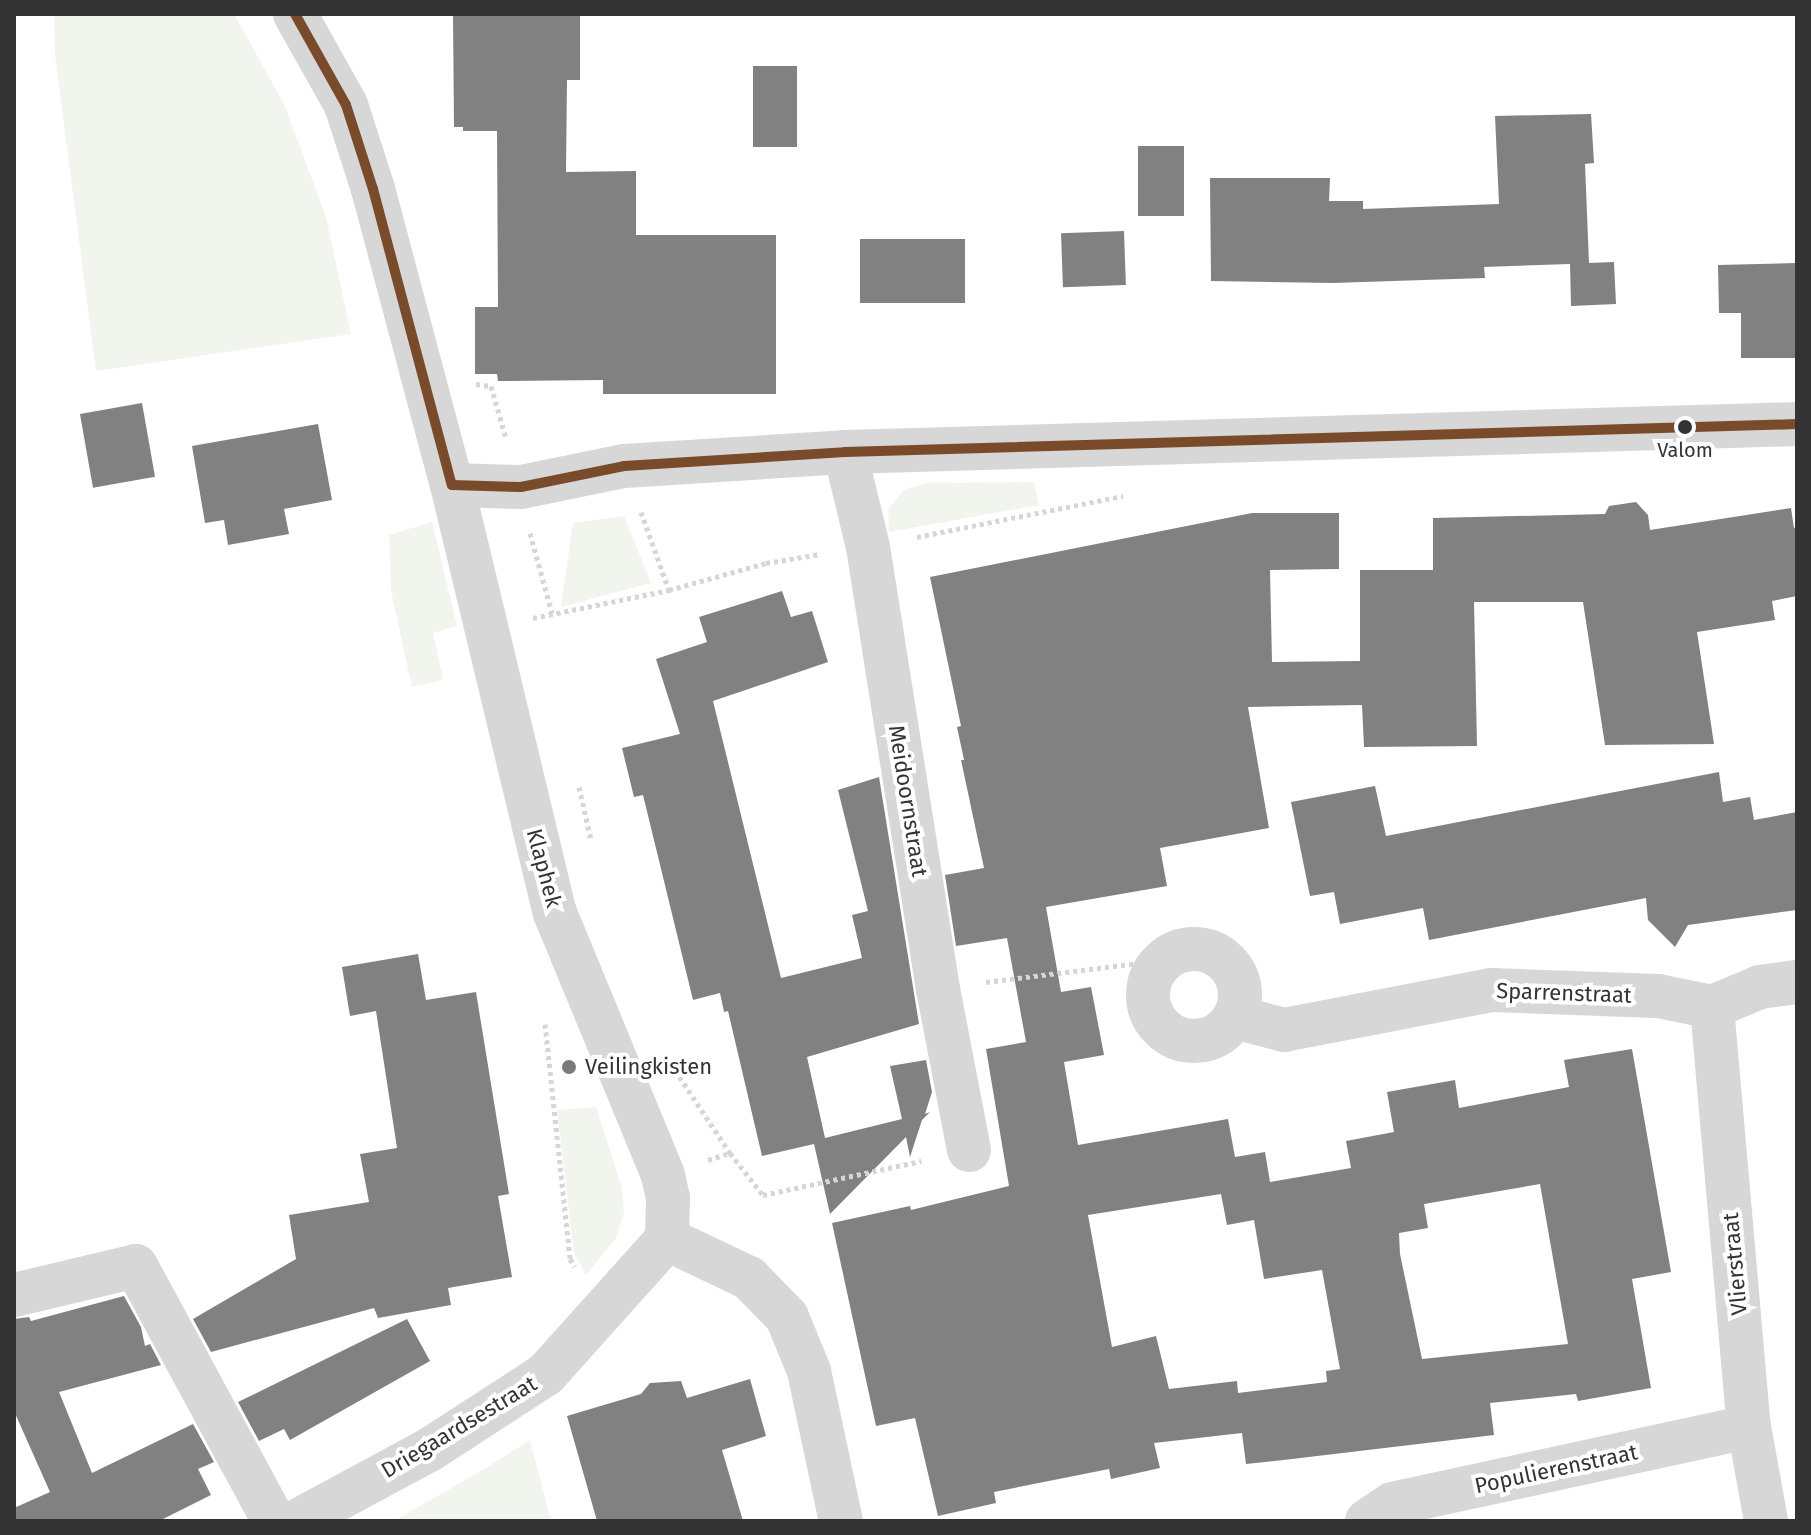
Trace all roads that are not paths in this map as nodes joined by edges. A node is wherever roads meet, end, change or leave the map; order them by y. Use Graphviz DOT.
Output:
graph roads {
  1 [pos="295,14"];
  2 [pos="1797,424"];
  3 [pos="845,452"];
  4 [pos="452,485"];
  5 [pos="1797,982"];
  6 [pos="1712,1007"];
  7 [pos="1235,1017"];
  8 [pos="969,1150"];
  9 [pos="667,1239"];
  10 [pos="14,1295"];
  11 [pos="1749,1427"];
  12 [pos="274,1521"];
  13 [pos="297,1521"];
  14 [pos="841,1521"];
  15 [pos="1367,1521"];
  16 [pos="1766,1521"];
  1 -- 4 [label="street, Klaphek"];
  2 -- 3 [label="street"];
  3 -- 4 [label="street"];
  3 -- 8 [label="street, Meidoornstraat"];
  4 -- 9 [label="street, Klaphek"];
  5 -- 6 [label="street"];
  6 -- 7 [label="street, Sparrenstraat"];
  6 -- 11 [label="street, Vlierstraat"];
  7 -- 7 [label="street"];
  9 -- 13 [label="street, Driegaardsestraat"];
  9 -- 14 [label="street"];
  10 -- 12 [label="street"];
  11 -- 15 [label="street, Populierenstraat"];
  11 -- 16 [label="street, Vlierstraat"];
}
